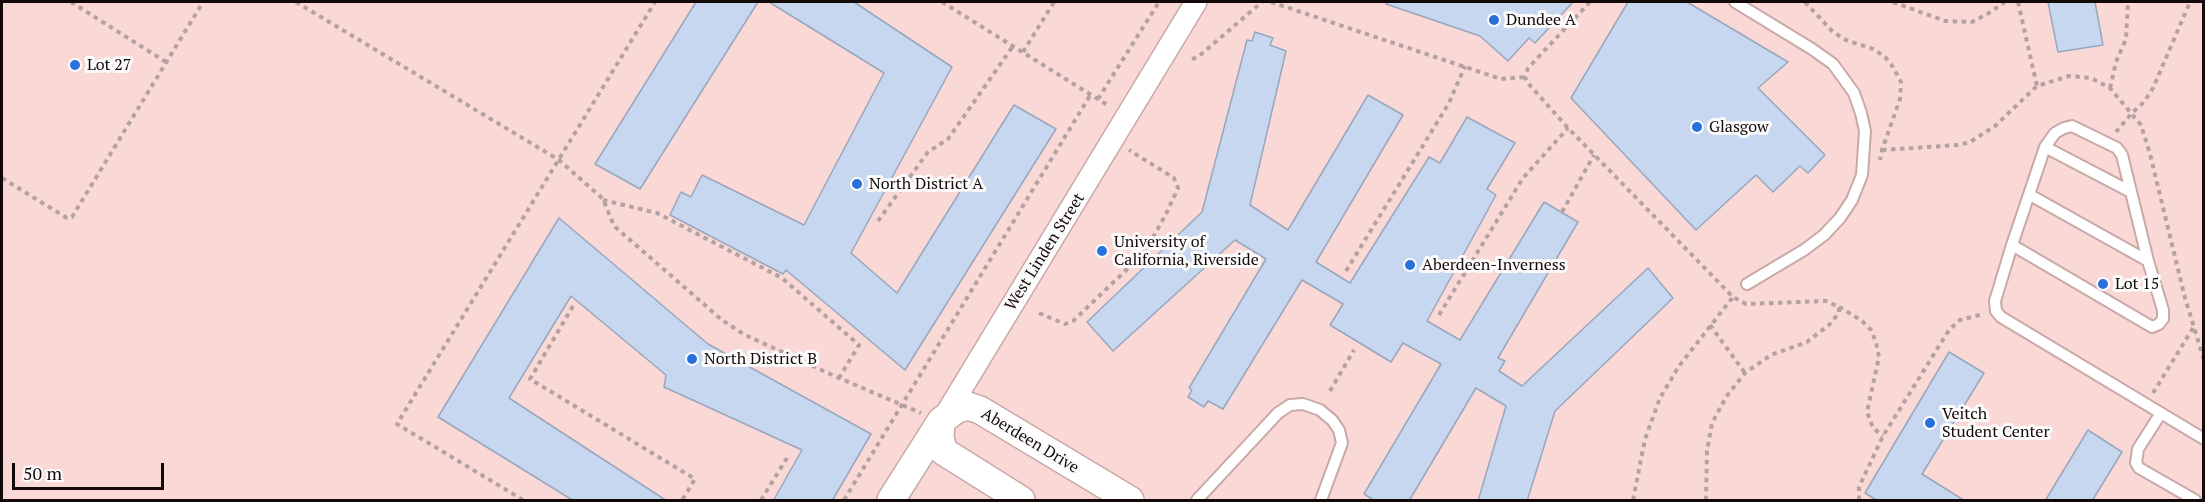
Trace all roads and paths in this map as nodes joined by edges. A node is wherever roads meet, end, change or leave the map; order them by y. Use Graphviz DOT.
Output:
graph roads {
  1 [pos="70,2"];
  2 [pos="203,2"];
  3 [pos="296,2"];
  4 [pos="655,2"];
  5 [pos="942,2"];
  6 [pos="1054,2"];
  7 [pos="1159,2"];
  8 [pos="1197,2"];
  9 [pos="1262,2"];
  10 [pos="1271,2"];
  11 [pos="1590,2"];
  12 [pos="1735,2"];
  13 [pos="1806,2"];
  14 [pos="1893,2"];
  15 [pos="2005,2"];
  16 [pos="2128,2"];
  17 [pos="2190,2"];
  18 [pos="1013,46"];
  19 [pos="1023,52"];
  20 [pos="1192,59"];
  21 [pos="166,62"];
  22 [pos="1465,66"];
  23 [pos="1525,77"];
  24 [pos="2037,86"];
  25 [pos="2110,88"];
  26 [pos="1091,94"];
  27 [pos="1098,99"];
  28 [pos="1116,111"];
  29 [pos="1568,128"];
  30 [pos="1124,145"];
  31 [pos="2110,145"];
  32 [pos="2045,147"];
  33 [pos="1882,150"];
  34 [pos="1594,154"];
  35 [pos="559,160"];
  36 [pos="1880,162"];
  37 [pos="2,178"];
  38 [pos="2131,192"];
  39 [pos="2030,195"];
  40 [pos="603,199"];
  41 [pos="1562,212"];
  42 [pos="878,221"];
  43 [pos="2012,245"];
  44 [pos="2148,261"];
  45 [pos="1346,271"];
  46 [pos="1747,284"];
  47 [pos="1733,297"];
  48 [pos="573,306"];
  49 [pos="1839,307"];
  50 [pos="1996,311"];
  51 [pos="1039,313"];
  52 [pos="1439,315"];
  53 [pos="1710,325"];
  54 [pos="2194,327"];
  55 [pos="1354,350"];
  56 [pos="1745,373"];
  57 [pos="839,378"];
  58 [pos="1330,391"];
  59 [pos="2146,404"];
  60 [pos="901,405"];
  61 [pos="2161,413"];
  62 [pos="941,421"];
  63 [pos="1883,436"];
  64 [pos="2204,439"];
  65 [pos="787,458"];
  66 [pos="523,501"];
  67 [pos="682,501"];
  68 [pos="760,501"];
  69 [pos="844,501"];
  70 [pos="891,501"];
  71 [pos="1021,501"];
  72 [pos="1130,501"];
  73 [pos="1197,501"];
  74 [pos="1322,501"];
  75 [pos="1633,501"];
  76 [pos="1706,501"];
  77 [pos="1859,501"];
  78 [pos="2195,501"];
  1 -- 21 [label="path"];
  2 -- 21 [label="path"];
  3 -- 35 [label="path"];
  4 -- 35 [label="path"];
  5 -- 18 [label="path"];
  6 -- 19 [label="path"];
  7 -- 27 [label="path"];
  8 -- 62 [label="street, West Linden Street"];
  9 -- 20 [label="path"];
  10 -- 22 [label="path"];
  11 -- 23 [label="path"];
  12 -- 46 [label="lane"];
  13 -- 33 [label="path"];
  14 -- 15 [label="path"];
  16 -- 25 [label="path"];
  17 -- 31 [label="path"];
  18 -- 19 [label="path"];
  18 -- 42 [label="path"];
  19 -- 26 [label="path"];
  21 -- 37 [label="path"];
  22 -- 23 [label="path"];
  22 -- 45 [label="path"];
  23 -- 29 [label="path"];
  24 -- 33 [label="path"];
  26 -- 27 [label="path"];
  26 -- 60 [label="path"];
  27 -- 28 [label="path"];
  29 -- 34 [label="path"];
  29 -- 52 [label="path"];
  30 -- 51 [label="path"];
  31 -- 32 [label="lane"];
  31 -- 38 [label="lane"];
  32 -- 38 [label="lane"];
  32 -- 39 [label="lane"];
  33 -- 36 [label="path"];
  34 -- 41 [label="path"];
  34 -- 47 [label="path"];
  35 -- 40 [label="path"];
  35 -- 66 [label="path"];
  38 -- 44 [label="lane"];
  39 -- 43 [label="lane"];
  39 -- 44 [label="lane"];
  40 -- 57 [label="path"];
  40 -- 57 [label="path"];
  43 -- 44 [label="lane"];
  43 -- 50 [label="lane"];
  47 -- 49 [label="path"];
  47 -- 53 [label="path"];
  48 -- 67 [label="path"];
  49 -- 56 [label="path"];
  49 -- 63 [label="path"];
  50 -- 59 [label="lane"];
  50 -- 63 [label="path"];
  53 -- 56 [label="path"];
  53 -- 75 [label="path"];
  54 -- 59 [label="path"];
  55 -- 58 [label="path"];
  56 -- 76 [label="path"];
  57 -- 60 [label="path"];
  59 -- 61 [label="lane"];
  60 -- 62 [label="path"];
  60 -- 69 [label="path"];
  61 -- 64 [label="lane"];
  61 -- 78 [label="lane"];
  62 -- 70 [label="street, West Linden Street"];
  62 -- 71 [label="street"];
  62 -- 72 [label="street, Aberdeen Drive"];
  63 -- 77 [label="path"];
  65 -- 68 [label="path"];
  73 -- 74 [label="lane"];
}
